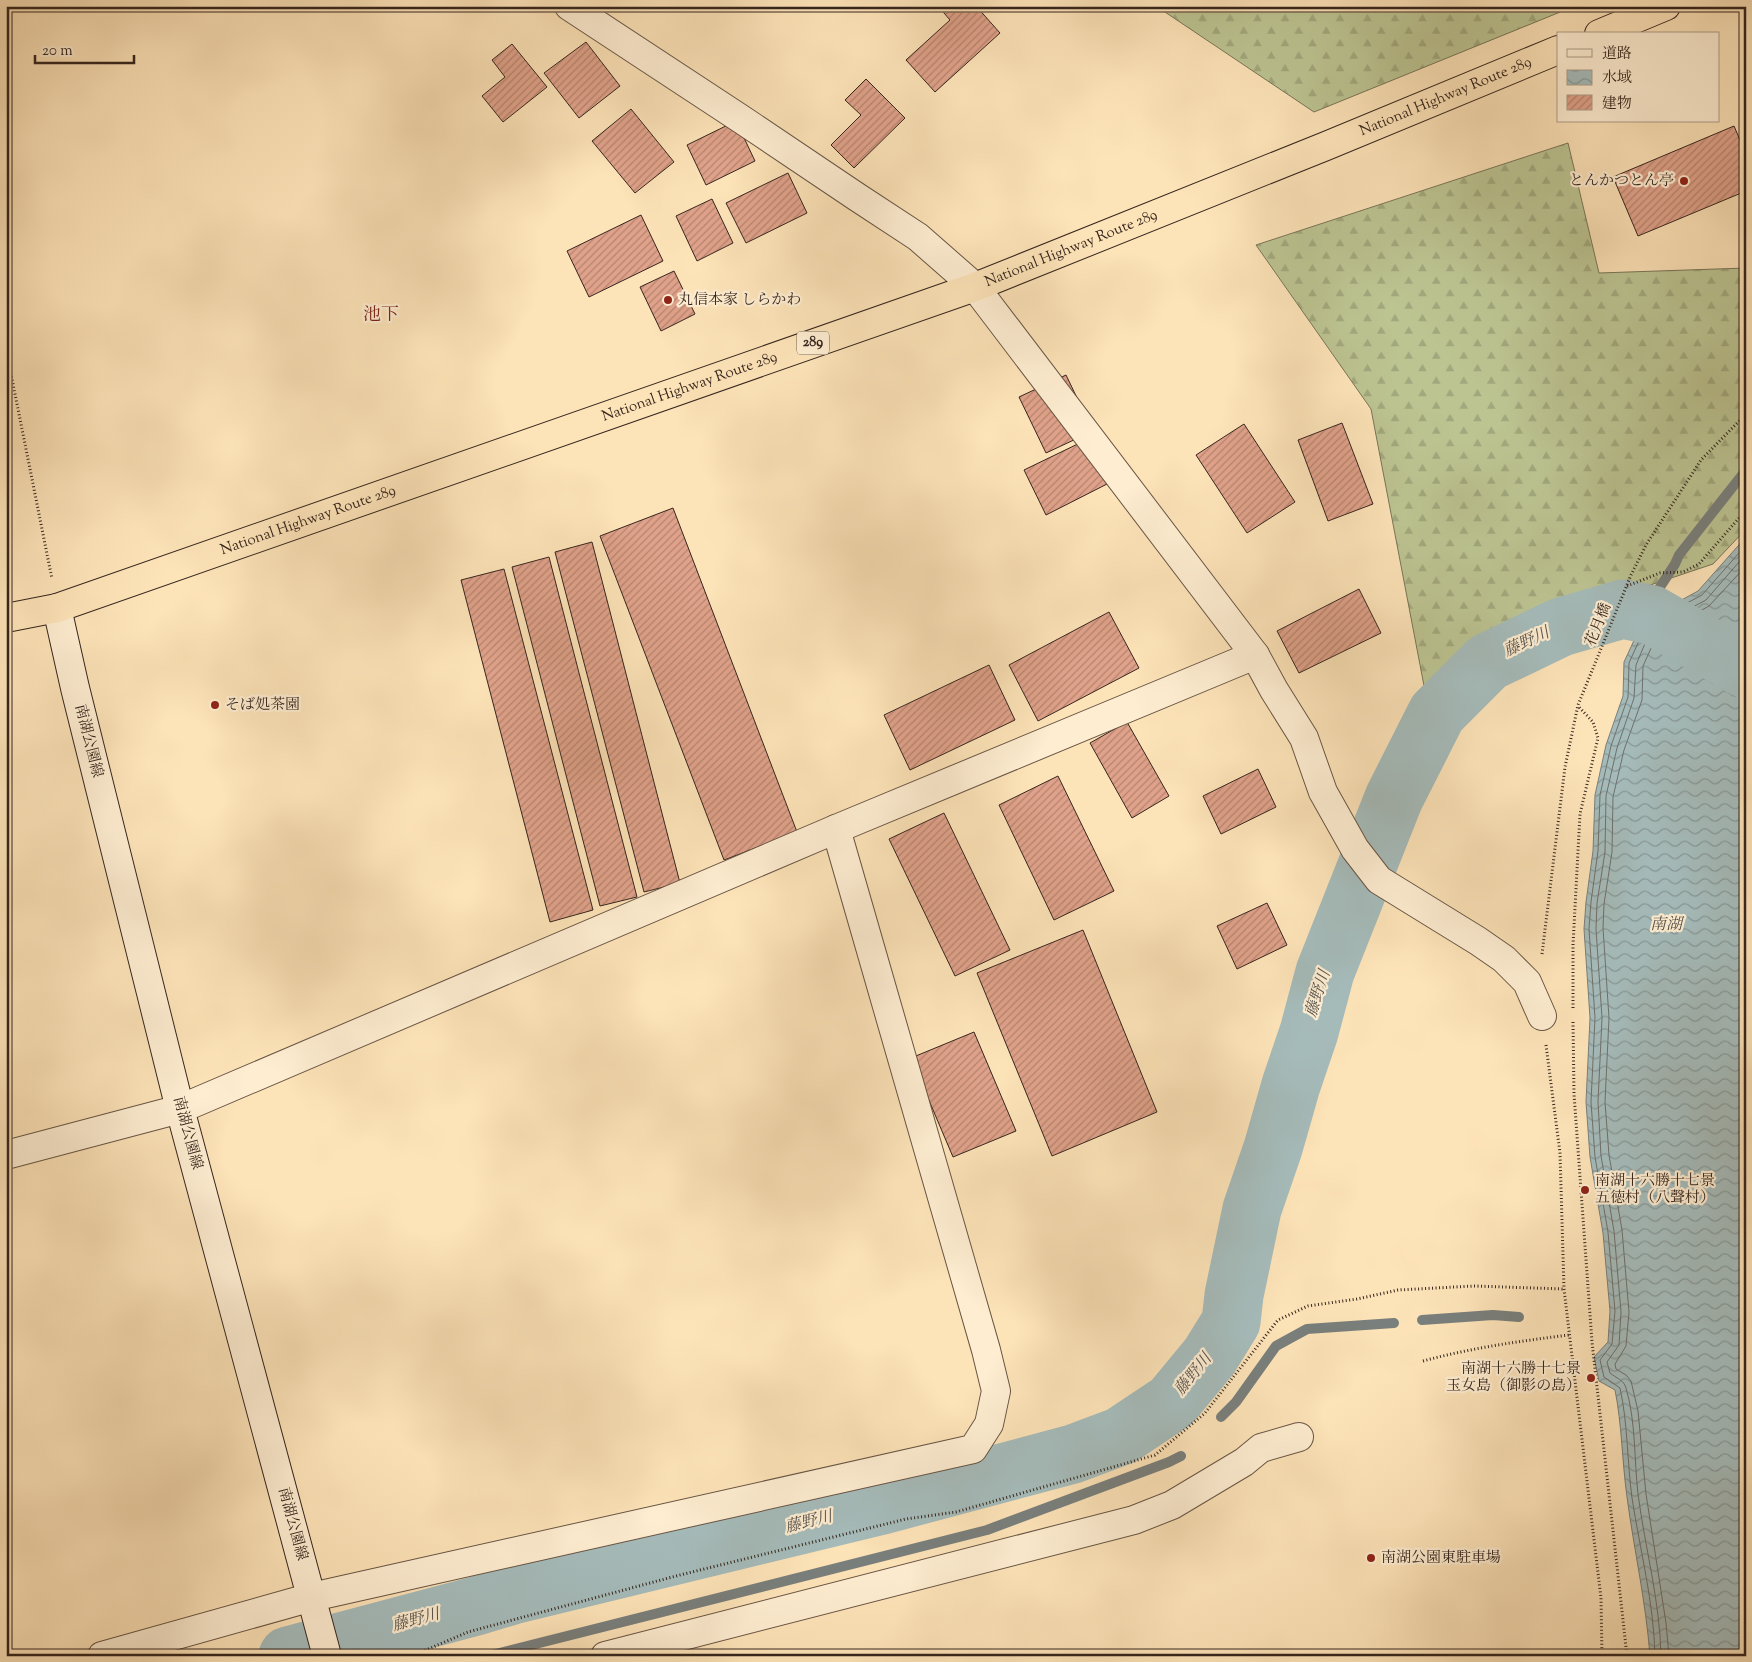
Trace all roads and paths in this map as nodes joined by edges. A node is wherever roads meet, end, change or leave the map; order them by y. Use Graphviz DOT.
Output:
graph roads {
  1 [pos="569,6"];
  2 [pos="1666,6"];
  3 [pos="1604,32"];
  4 [pos="1557,50"];
  5 [pos="975,286"];
  6 [pos="6,349"];
  7 [pos="1746,414"];
  8 [pos="1746,510"];
  9 [pos="1627,586"];
  10 [pos="57,608"];
  11 [pos="6,618"];
  12 [pos="1255,655"];
  13 [pos="1578,705"];
  14 [pos="836,829"];
  15 [pos="1542,963"];
  16 [pos="1542,1016"];
  17 [pos="180,1109"];
  18 [pos="6,1155"];
  19 [pos="1569,1335"];
  20 [pos="1423,1362"];
  21 [pos="1299,1437"];
  22 [pos="312,1597"];
  23 [pos="102,1656"];
  24 [pos="327,1656"];
  25 [pos="605,1656"];
  26 [pos="1602,1656"];
  27 [pos="1627,1656"];
  1 -- 5 [label="street"];
  2 -- 3 [label="highway"];
  4 -- 5 [label="highway, National Highway Route 289 / 289"];
  5 -- 10 [label="highway, National Highway Route 289 / 289"];
  5 -- 12 [label="street"];
  6 -- 10 [label="path"];
  7 -- 9 [label="path, 花月橋"];
  8 -- 9 [label="path"];
  9 -- 13 [label="path, 花月橋"];
  10 -- 11 [label="highway, National Highway Route 289 / 289"];
  10 -- 17 [label="street, 南湖公園線"];
  12 -- 14 [label="street"];
  12 -- 16 [label="street"];
  13 -- 15 [label="path, 花月橋"];
  13 -- 27 [label="path"];
  14 -- 17 [label="street"];
  14 -- 22 [label="street"];
  16 -- 19 [label="path"];
  17 -- 18 [label="street"];
  17 -- 22 [label="street, 南湖公園線"];
  19 -- 20 [label="path"];
  19 -- 26 [label="path"];
  21 -- 25 [label="street"];
  22 -- 23 [label="street"];
  22 -- 24 [label="street, 南湖公園線"];
}
